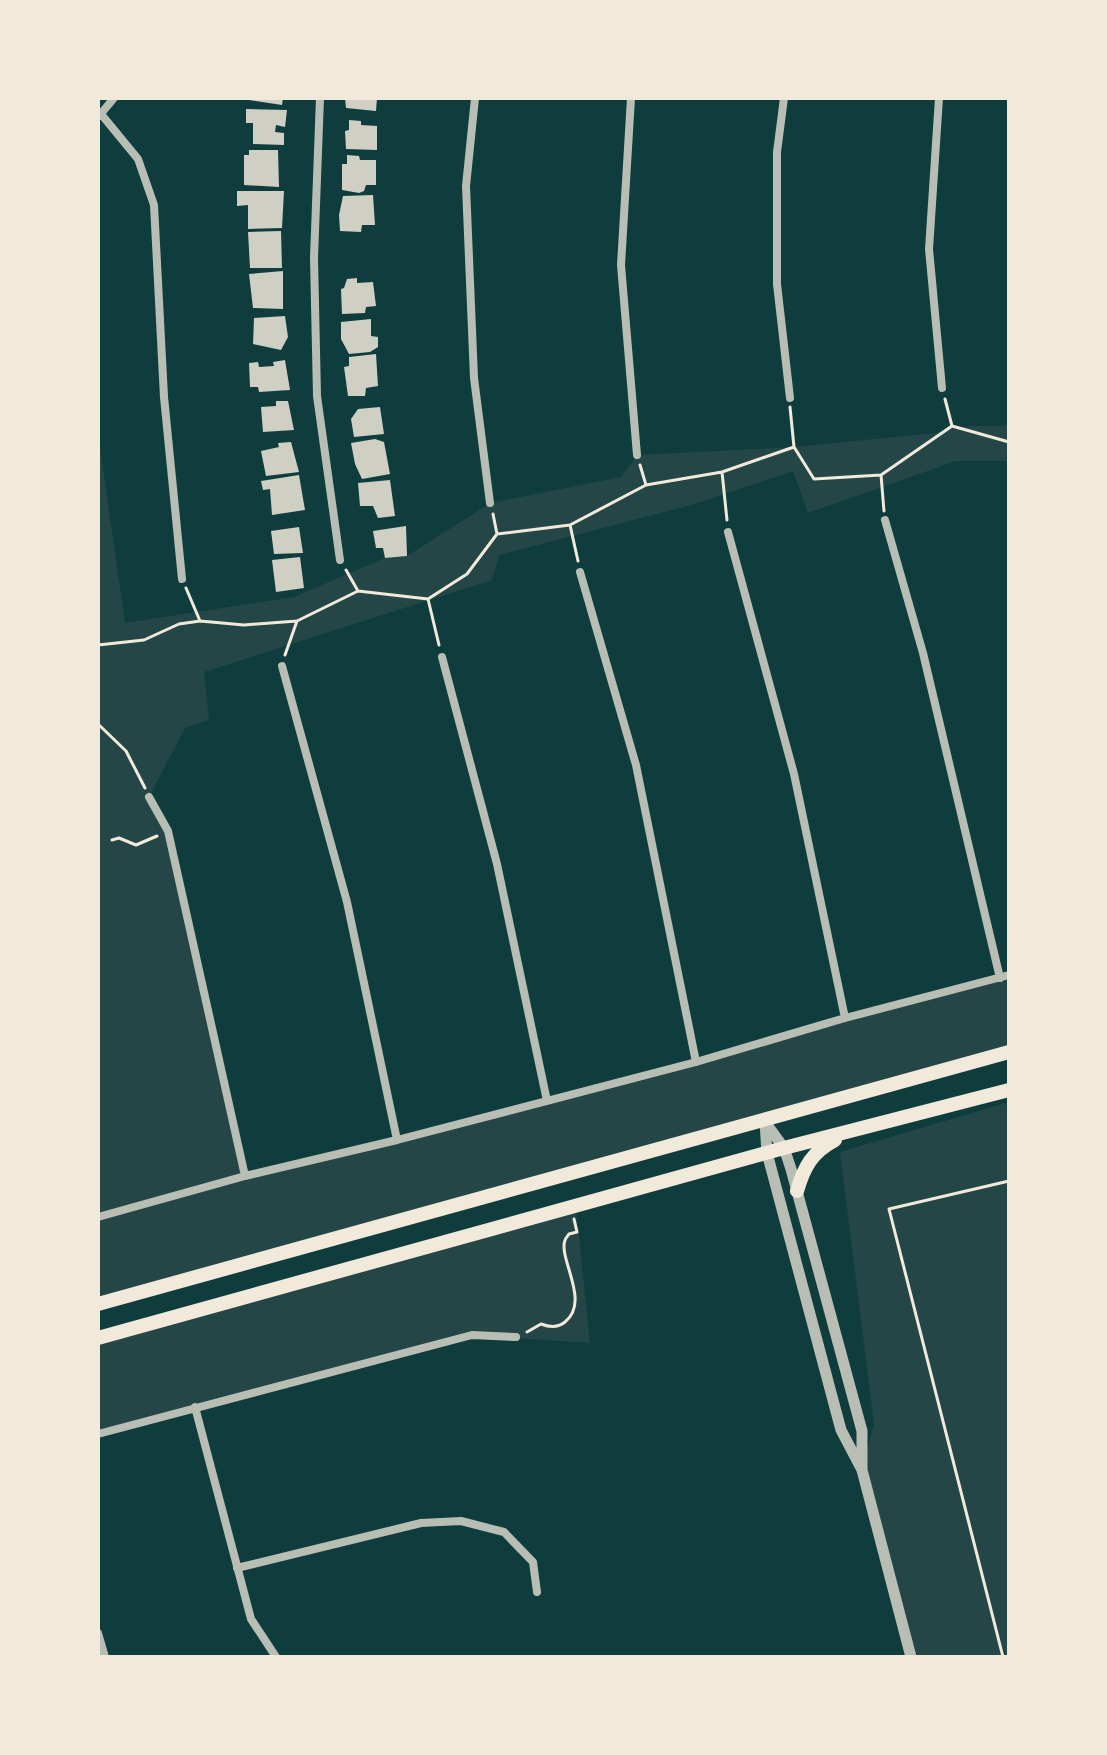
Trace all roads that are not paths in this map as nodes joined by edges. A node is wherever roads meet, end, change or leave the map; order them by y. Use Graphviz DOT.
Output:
graph roads {
  1 [pos="114,98"];
  2 [pos="320,98"];
  3 [pos="475,98"];
  4 [pos="631,98"];
  5 [pos="784,98"];
  6 [pos="939,98"];
  7 [pos="99,115"];
  8 [pos="942,388"];
  9 [pos="790,398"];
  10 [pos="637,455"];
  11 [pos="490,503"];
  12 [pos="885,520"];
  13 [pos="728,532"];
  14 [pos="340,560"];
  15 [pos="580,572"];
  16 [pos="182,579"];
  17 [pos="442,657"];
  18 [pos="282,666"];
  19 [pos="149,797"];
  20 [pos="1005,977"];
  21 [pos="845,1018"];
  22 [pos="1009,1052"];
  23 [pos="696,1062"];
  24 [pos="1009,1090"];
  25 [pos="547,1101"];
  26 [pos="765,1122"];
  27 [pos="858,1129"];
  28 [pos="397,1140"];
  29 [pos="784,1148"];
  30 [pos="767,1153"];
  31 [pos="245,1176"];
  32 [pos="797,1191"];
  33 [pos="98,1217"];
  34 [pos="98,1304"];
  35 [pos="516,1337"];
  36 [pos="98,1338"];
  37 [pos="195,1407"];
  38 [pos="98,1434"];
  39 [pos="862,1470"];
  40 [pos="237,1568"];
  41 [pos="537,1592"];
  42 [pos="98,1633"];
  43 [pos="105,1657"];
  44 [pos="276,1657"];
  45 [pos="911,1657"];
  1 -- 7 [label="street"];
  2 -- 14 [label="street"];
  3 -- 11 [label="street"];
  4 -- 10 [label="street"];
  5 -- 9 [label="street"];
  6 -- 8 [label="street"];
  7 -- 16 [label="street"];
  12 -- 20 [label="street"];
  13 -- 21 [label="street"];
  15 -- 23 [label="street"];
  17 -- 25 [label="street"];
  18 -- 28 [label="street"];
  19 -- 31 [label="street"];
  20 -- 21 [label="street"];
  21 -- 23 [label="street"];
  22 -- 26 [label="highway"];
  23 -- 25 [label="street"];
  24 -- 27 [label="highway"];
  25 -- 28 [label="street"];
  26 -- 29 [label="street"];
  26 -- 30 [label="street"];
  26 -- 34 [label="highway"];
  27 -- 29 [label="highway"];
  27 -- 32 [label="highway"];
  28 -- 31 [label="street"];
  29 -- 30 [label="highway"];
  29 -- 32 [label="street"];
  30 -- 36 [label="highway"];
  30 -- 39 [label="street"];
  31 -- 33 [label="street"];
  32 -- 39 [label="street"];
  35 -- 37 [label="street"];
  37 -- 38 [label="street"];
  37 -- 40 [label="street"];
  39 -- 45 [label="street"];
  40 -- 41 [label="street"];
  40 -- 44 [label="street"];
  42 -- 43 [label="street"];
}
